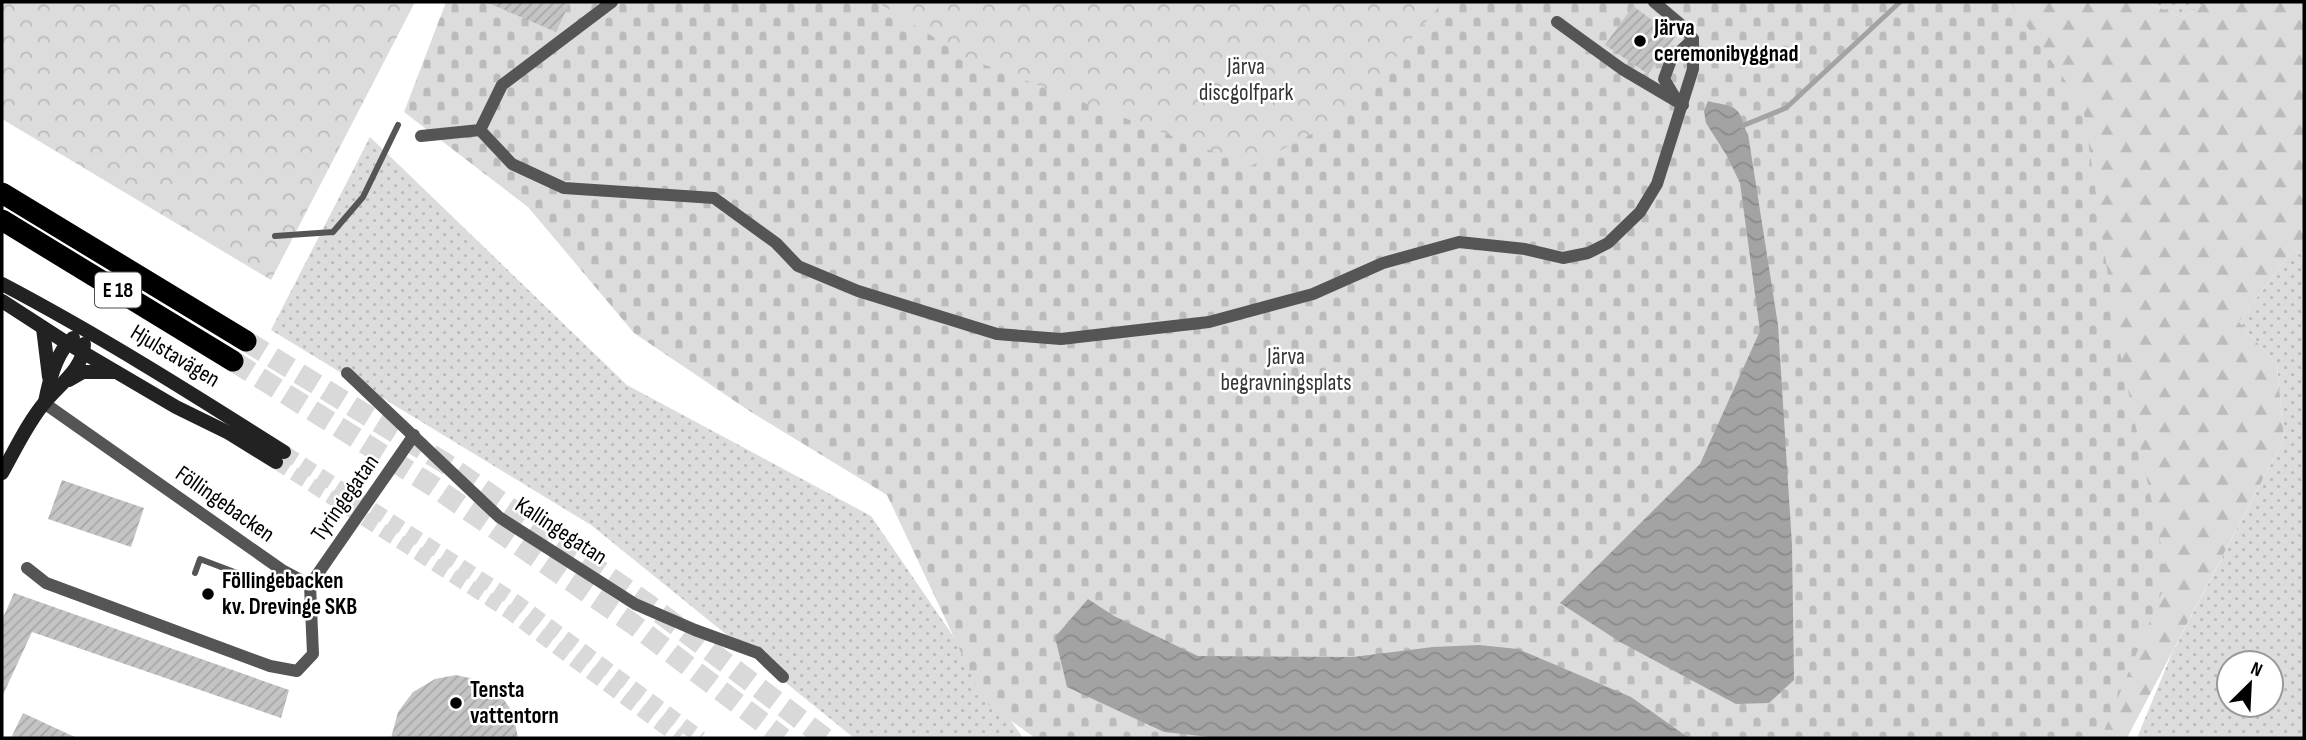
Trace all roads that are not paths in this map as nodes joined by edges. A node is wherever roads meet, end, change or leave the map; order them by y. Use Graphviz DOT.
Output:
graph roads {
  1 [pos="612,2"];
  2 [pos="1654,2"];
  3 [pos="1557,22"];
  4 [pos="1693,39"];
  5 [pos="1680,104"];
  6 [pos="398,125"];
  7 [pos="480,130"];
  8 [pos="421,136"];
  9 [pos="2,193"];
  10 [pos="2,220"];
  11 [pos="275,236"];
  12 [pos="2,284"];
  13 [pos="2,302"];
  14 [pos="43,328"];
  15 [pos="85,329"];
  16 [pos="246,341"];
  17 [pos="67,343"];
  18 [pos="84,354"];
  19 [pos="233,361"];
  20 [pos="116,372"];
  21 [pos="347,373"];
  22 [pos="49,378"];
  23 [pos="65,383"];
  24 [pos="44,403"];
  25 [pos="414,435"];
  26 [pos="2,473"];
  27 [pos="27,568"];
  28 [pos="282,570"];
  29 [pos="195,573"];
  30 [pos="310,585"];
  31 [pos="783,677"];
  1 -- 7 [label="street"];
  2 -- 4 [label="street"];
  3 -- 5 [label="street"];
  4 -- 5 [label="street"];
  4 -- 5 [label="street"];
  5 -- 7 [label="street"];
  6 -- 11 [label="lane"];
  7 -- 8 [label="street"];
  9 -- 16 [label="highway, E 18"];
  10 -- 19 [label="highway, E 18"];
  12 -- 15 [label="main road, Hjulstavägen"];
  13 -- 14 [label="main road, Hjulstavägen"];
  14 -- 17 [label="main road, Hjulstavägen"];
  14 -- 22 [label="main road"];
  15 -- 17 [label="main road"];
  15 -- 18 [label="main road"];
  15 -- 20 [label="main road, Hjulstavägen"];
  17 -- 18 [label="main road, Hjulstavägen"];
  17 -- 22 [label="main road"];
  18 -- 20 [label="main road, Hjulstavägen"];
  18 -- 23 [label="main road"];
  20 -- 23 [label="main road"];
  21 -- 25 [label="street, Kallingegatan"];
  22 -- 24 [label="main road"];
  23 -- 24 [label="main road"];
  24 -- 26 [label="main road"];
  24 -- 28 [label="street, Föllingebacken"];
  25 -- 30 [label="street, Tyringegatan"];
  25 -- 31 [label="street, Kallingegatan"];
  27 -- 30 [label="street"];
  28 -- 29 [label="lane"];
  28 -- 30 [label="street, Föllingebacken"];
}
